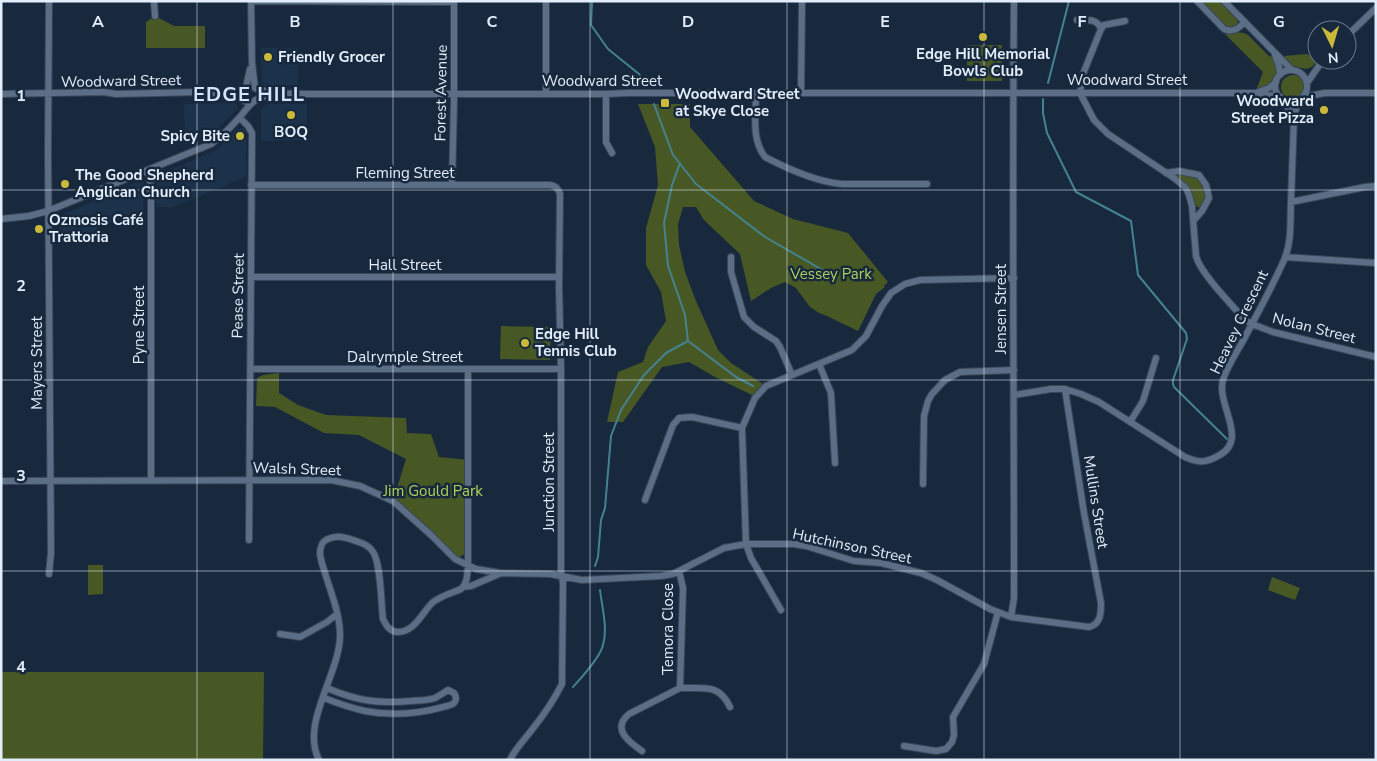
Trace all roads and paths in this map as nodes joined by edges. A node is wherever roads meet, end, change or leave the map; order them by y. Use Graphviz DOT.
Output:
graph roads {
  1 [pos="49,1"];
  2 [pos="154,1"];
  3 [pos="252,1"];
  4 [pos="546,1"];
  5 [pos="802,1"];
  6 [pos="1014,1"];
  7 [pos="1197,1"];
  8 [pos="1224,1"];
  9 [pos="454,2"];
  10 [pos="1376,8"];
  11 [pos="155,16"];
  12 [pos="1077,20"];
  13 [pos="1125,21"];
  14 [pos="1245,22"];
  15 [pos="1357,26"];
  16 [pos="1101,29"];
  17 [pos="1270,48"];
  18 [pos="252,64"];
  19 [pos="1292,70"];
  20 [pos="1307,70"];
  21 [pos="1316,70"];
  22 [pos="1300,72"];
  23 [pos="1280,75"];
  24 [pos="1276,82"];
  25 [pos="1307,84"];
  26 [pos="246,87"];
  27 [pos="256,89"];
  28 [pos="756,93"];
  29 [pos="802,93"];
  30 [pos="1013,93"];
  31 [pos="1080,93"];
  32 [pos="1254,93"];
  33 [pos="1325,93"];
  34 [pos="1,94"];
  35 [pos="48,94"];
  36 [pos="280,94"];
  37 [pos="454,94"];
  38 [pos="546,94"];
  39 [pos="606,94"];
  40 [pos="1376,94"];
  41 [pos="242,98"];
  42 [pos="1281,98"];
  43 [pos="1302,98"];
  44 [pos="254,101"];
  45 [pos="240,118"];
  46 [pos="1294,118"];
  47 [pos="612,152"];
  48 [pos="148,170"];
  49 [pos="1166,173"];
  50 [pos="927,184"];
  51 [pos="251,185"];
  52 [pos="452,185"];
  53 [pos="1376,186"];
  54 [pos="558,188"];
  55 [pos="1291,202"];
  56 [pos="48,212"];
  57 [pos="1,219"];
  58 [pos="1194,220"];
  59 [pos="731,257"];
  60 [pos="1285,257"];
  61 [pos="1376,264"];
  62 [pos="250,277"];
  63 [pos="559,278"];
  64 [pos="1014,278"];
  65 [pos="1252,324"];
  66 [pos="1376,357"];
  67 [pos="1156,358"];
  68 [pos="819,364"];
  69 [pos="250,369"];
  70 [pos="468,369"];
  71 [pos="561,369"];
  72 [pos="1014,370"];
  73 [pos="792,375"];
  74 [pos="1065,389"];
  75 [pos="1014,395"];
  76 [pos="1130,422"];
  77 [pos="742,428"];
  78 [pos="835,464"];
  79 [pos="250,479"];
  80 [pos="151,480"];
  81 [pos="1,481"];
  82 [pos="50,481"];
  83 [pos="924,484"];
  84 [pos="645,500"];
  85 [pos="249,540"];
  86 [pos="746,544"];
  87 [pos="468,566"];
  88 [pos="679,571"];
  89 [pos="500,573"];
  90 [pos="49,574"];
  91 [pos="562,576"];
  92 [pos="464,587"];
  93 [pos="780,610"];
  94 [pos="998,612"];
  95 [pos="337,614"];
  96 [pos="1011,617"];
  97 [pos="1100,619"];
  98 [pos="280,634"];
  99 [pos="327,688"];
  100 [pos="680,688"];
  101 [pos="324,698"];
  102 [pos="730,707"];
  103 [pos="904,746"];
  104 [pos="642,751"];
  105 [pos="319,760"];
  106 [pos="510,760"];
  1 -- 35 [label="street, Mayers Street"];
  2 -- 11 [label="street"];
  3 -- 9 [label="street"];
  3 -- 18 [label="street"];
  4 -- 38 [label="street"];
  5 -- 29 [label="street"];
  6 -- 30 [label="street, Jensen Street"];
  7 -- 14 [label="street"];
  8 -- 14 [label="street"];
  9 -- 37 [label="street, Forest Avenue"];
  10 -- 15 [label="street"];
  12 -- 16 [label="street"];
  13 -- 16 [label="street"];
  14 -- 17 [label="street"];
  16 -- 31 [label="street"];
  17 -- 19 [label="street"];
  17 -- 23 [label="street"];
  18 -- 26 [label="street"];
  18 -- 27 [label="street"];
  19 -- 22 [label="street"];
  19 -- 23 [label="street"];
  20 -- 22 [label="street"];
  21 -- 25 [label="street"];
  22 -- 25 [label="street"];
  23 -- 24 [label="street"];
  24 -- 32 [label="street, Woodward Street"];
  24 -- 42 [label="street"];
  25 -- 33 [label="street"];
  25 -- 43 [label="street"];
  26 -- 27 [label="street"];
  26 -- 41 [label="street"];
  27 -- 36 [label="street, Woodward Street"];
  27 -- 44 [label="street"];
  28 -- 29 [label="street, Woodward Street"];
  28 -- 39 [label="street, Woodward Street"];
  28 -- 50 [label="street"];
  29 -- 30 [label="street, Woodward Street"];
  30 -- 31 [label="street, Woodward Street"];
  30 -- 64 [label="street, Jensen Street"];
  31 -- 32 [label="street, Woodward Street"];
  31 -- 49 [label="street, Nolan Street"];
  32 -- 42 [label="street, Woodward Street"];
  33 -- 40 [label="street"];
  33 -- 43 [label="street"];
  34 -- 35 [label="street, Woodward Street"];
  35 -- 41 [label="street, Woodward Street"];
  35 -- 56 [label="street, Mayers Street"];
  36 -- 37 [label="street, Woodward Street"];
  36 -- 44 [label="street, Woodward Street"];
  37 -- 38 [label="street, Woodward Street"];
  37 -- 52 [label="street, Forest Avenue"];
  38 -- 39 [label="street, Woodward Street"];
  39 -- 47 [label="street"];
  41 -- 44 [label="street"];
  41 -- 45 [label="street"];
  42 -- 43 [label="street"];
  42 -- 46 [label="street"];
  43 -- 46 [label="street, Heavey Crescent"];
  44 -- 45 [label="street"];
  45 -- 48 [label="street"];
  45 -- 51 [label="street, Pease Street"];
  46 -- 55 [label="street, Heavey Crescent"];
  48 -- 56 [label="street"];
  48 -- 80 [label="street, Pyne Street"];
  49 -- 58 [label="street, Nolan Street"];
  49 -- 58 [label="street"];
  51 -- 52 [label="street, Fleming Street"];
  51 -- 62 [label="street, Pease Street"];
  52 -- 54 [label="street, Fleming Street"];
  53 -- 55 [label="street"];
  54 -- 63 [label="street, Junction Street"];
  55 -- 60 [label="street, Heavey Crescent"];
  56 -- 57 [label="street"];
  56 -- 82 [label="street, Mayers Street"];
  58 -- 65 [label="street, Nolan Street"];
  59 -- 73 [label="street"];
  60 -- 61 [label="street"];
  60 -- 65 [label="street, Heavey Crescent"];
  62 -- 63 [label="street, Hall Street"];
  62 -- 69 [label="street, Pease Street"];
  63 -- 71 [label="street, Junction Street"];
  64 -- 68 [label="street"];
  64 -- 72 [label="street, Jensen Street"];
  65 -- 66 [label="street, Nolan Street"];
  65 -- 76 [label="street, Heavey Crescent"];
  67 -- 76 [label="street"];
  68 -- 73 [label="street"];
  68 -- 78 [label="street"];
  69 -- 70 [label="street, Dalrymple Street"];
  69 -- 79 [label="street, Pease Street"];
  70 -- 71 [label="street, Dalrymple Street"];
  70 -- 87 [label="street"];
  71 -- 91 [label="street, Junction Street"];
  72 -- 75 [label="street, Jensen Street"];
  72 -- 83 [label="street"];
  73 -- 77 [label="street"];
  74 -- 75 [label="street, Heavey Crescent"];
  74 -- 76 [label="street, Heavey Crescent"];
  74 -- 97 [label="street, Mullins Street"];
  75 -- 96 [label="street, Jensen Street"];
  77 -- 84 [label="street"];
  77 -- 86 [label="street"];
  79 -- 80 [label="street, Walsh Street"];
  79 -- 85 [label="street, Pease Street"];
  79 -- 87 [label="street, Walsh Street"];
  80 -- 82 [label="street, Walsh Street"];
  81 -- 82 [label="street, Walsh Street"];
  82 -- 90 [label="street, Mayers Street"];
  86 -- 88 [label="street, Hutchinson Street"];
  86 -- 93 [label="street"];
  86 -- 94 [label="street, Hutchinson Street"];
  87 -- 89 [label="street, Walsh Street"];
  87 -- 92 [label="street"];
  88 -- 91 [label="street, Hutchinson Street"];
  88 -- 100 [label="street, Temora Close"];
  89 -- 91 [label="street, Walsh Street"];
  89 -- 92 [label="street"];
  91 -- 106 [label="street, Junction Street"];
  92 -- 95 [label="street"];
  94 -- 96 [label="street, Hutchinson Street"];
  94 -- 103 [label="street"];
  95 -- 98 [label="street"];
  95 -- 99 [label="street"];
  96 -- 97 [label="street, Hutchinson Street"];
  99 -- 101 [label="street"];
  99 -- 101 [label="street"];
  100 -- 102 [label="street, Temora Close"];
  100 -- 104 [label="street, Temora Close"];
  101 -- 105 [label="street"];
}
